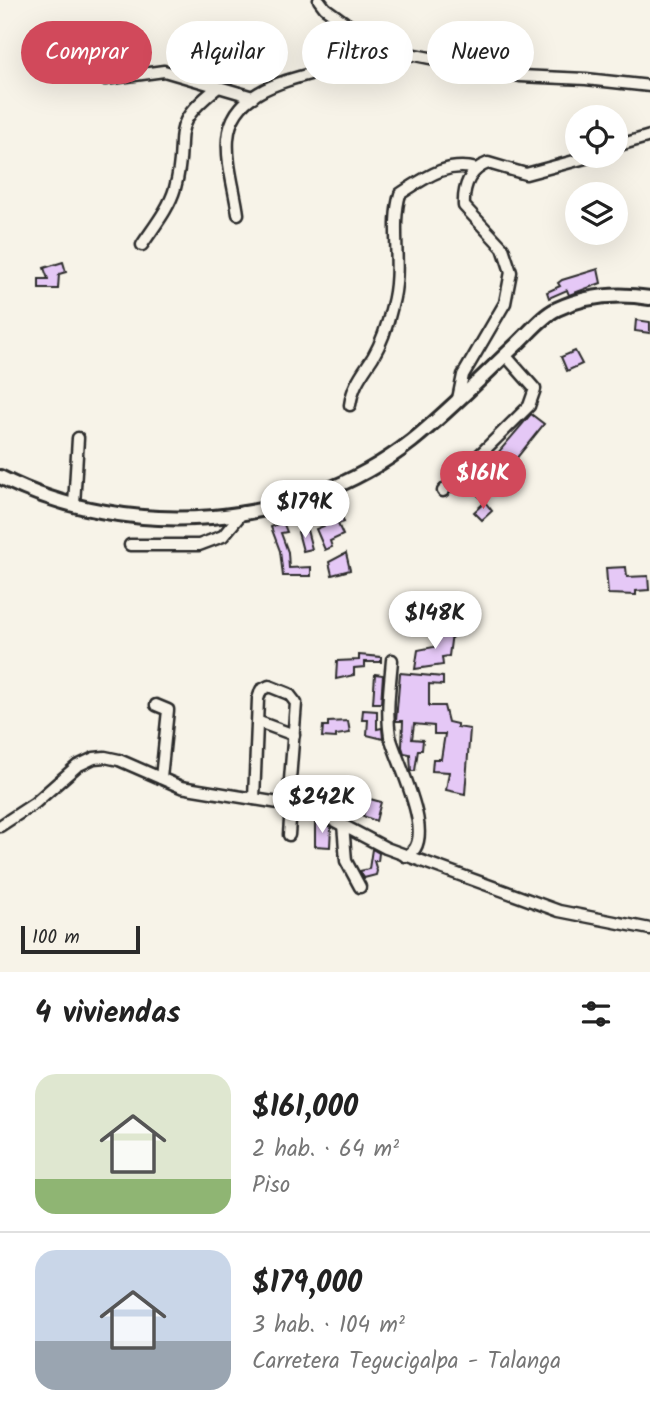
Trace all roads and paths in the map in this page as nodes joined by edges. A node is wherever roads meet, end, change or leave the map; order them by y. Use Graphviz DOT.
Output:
graph roads {
  1 [pos="319,0"];
  2 [pos="343,21"];
  3 [pos="413,55"];
  4 [pos="152,73"];
  5 [pos="302,76"];
  6 [pos="650,86"];
  7 [pos="217,88"];
  8 [pos="253,97"];
  9 [pos="650,136"];
  10 [pos="628,142"];
  11 [pos="565,164"];
  12 [pos="477,169"];
  13 [pos="238,214"];
  14 [pos="142,246"];
  15 [pos="650,298"];
  16 [pos="505,355"];
  17 [pos="458,399"];
  18 [pos="350,405"];
  19 [pos="78,438"];
  20 [pos="0,477"];
  21 [pos="443,491"];
  22 [pos="74,505"];
  23 [pos="243,511"];
  24 [pos="130,545"];
  25 [pos="393,660"];
  26 [pos="156,705"];
  27 [pos="259,722"];
  28 [pos="294,735"];
  29 [pos="161,778"];
  30 [pos="254,799"];
  31 [pos="287,804"];
  32 [pos="343,824"];
  33 [pos="0,826"];
  34 [pos="289,835"];
  35 [pos="405,856"];
  36 [pos="360,887"];
  37 [pos="650,929"];
  1 -- 2 [label="street"];
  3 -- 6 [label="street"];
  4 -- 7 [label="street"];
  5 -- 8 [label="street"];
  7 -- 8 [label="street"];
  7 -- 14 [label="street"];
  8 -- 13 [label="street"];
  9 -- 10 [label="street"];
  11 -- 12 [label="street"];
  12 -- 17 [label="street"];
  12 -- 18 [label="street"];
  15 -- 16 [label="main road"];
  16 -- 17 [label="main road"];
  16 -- 21 [label="street"];
  17 -- 23 [label="main road"];
  19 -- 22 [label="street"];
  20 -- 22 [label="main road"];
  22 -- 23 [label="main road"];
  23 -- 24 [label="street"];
  25 -- 35 [label="street"];
  26 -- 29 [label="street"];
  27 -- 28 [label="street"];
  27 -- 28 [label="street"];
  27 -- 30 [label="street"];
  28 -- 31 [label="street"];
  29 -- 30 [label="street"];
  29 -- 33 [label="street"];
  30 -- 31 [label="street"];
  31 -- 32 [label="street"];
  31 -- 34 [label="street"];
  32 -- 35 [label="street"];
  32 -- 36 [label="street"];
  35 -- 37 [label="street"];
}
